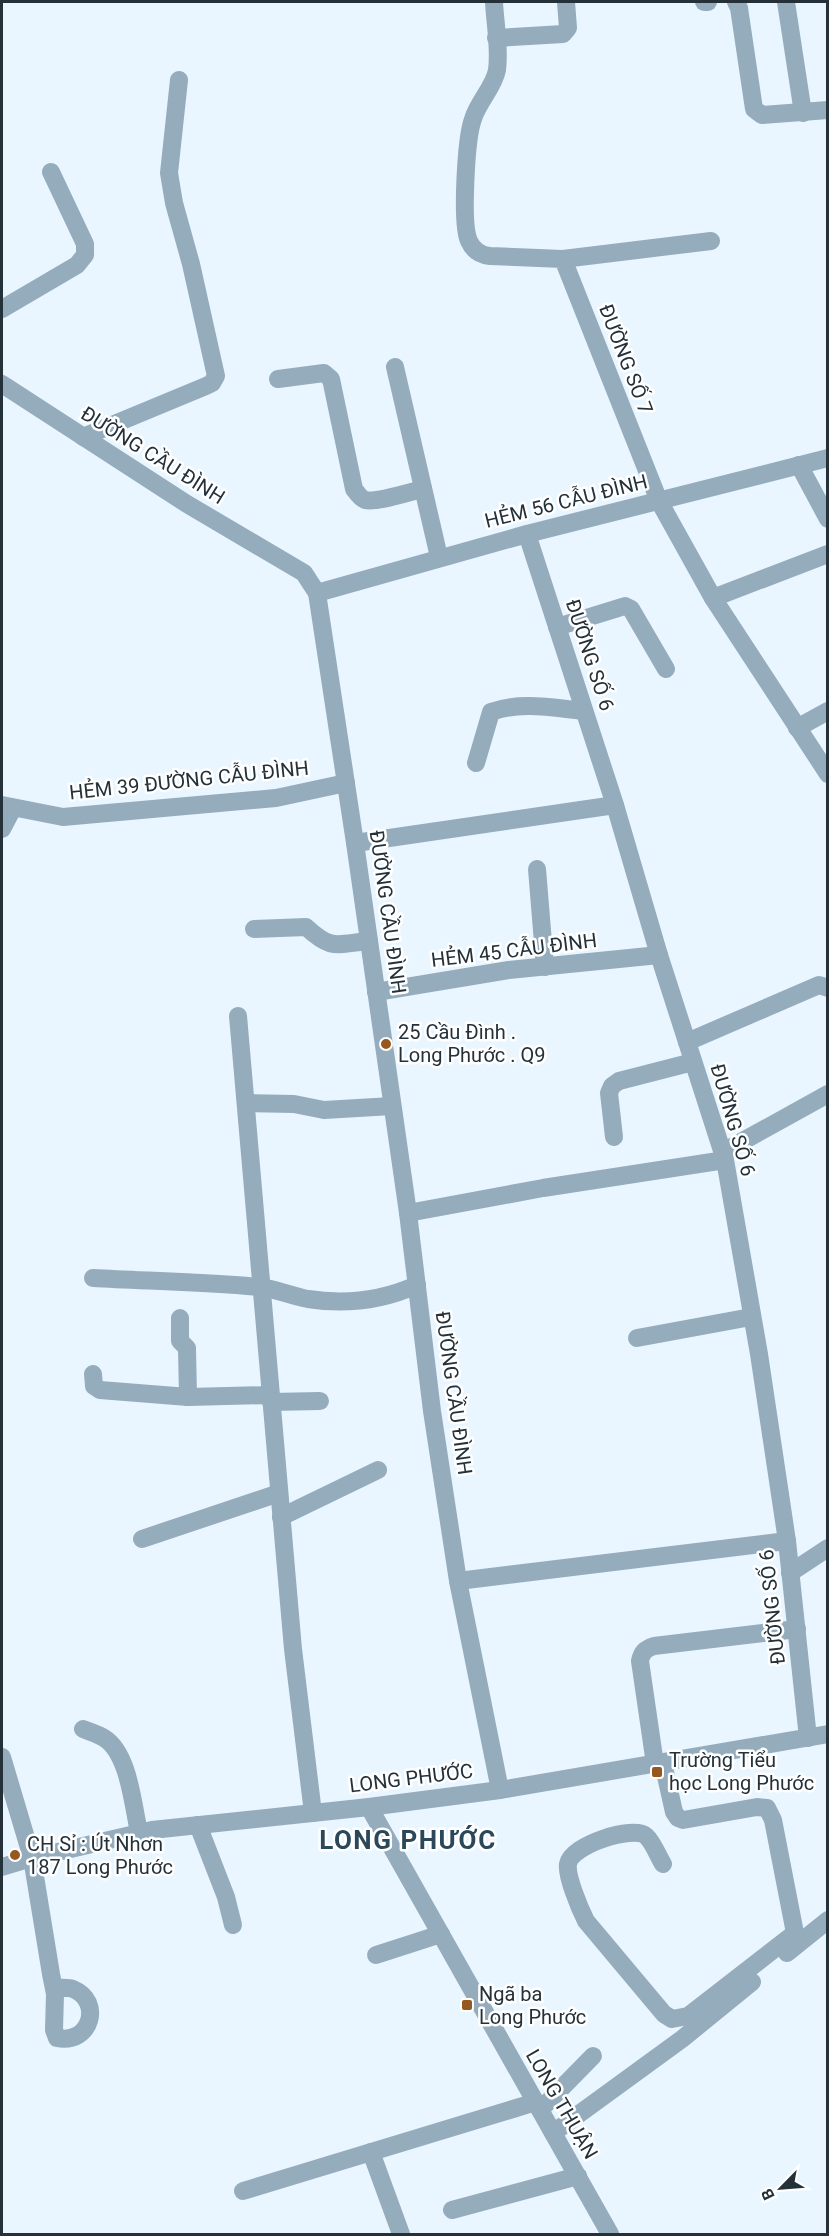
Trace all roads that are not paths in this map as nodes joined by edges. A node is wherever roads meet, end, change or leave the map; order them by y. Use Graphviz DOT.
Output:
graph roads {
  1 [pos="494,2"];
  2 [pos="566,2"];
  3 [pos="736,2"];
  4 [pos="786,2"];
  5 [pos="496,38"];
  6 [pos="179,80"];
  7 [pos="828,110"];
  8 [pos="802,113"];
  9 [pos="51,172"];
  10 [pos="711,241"];
  11 [pos="563,259"];
  12 [pos="2,309"];
  13 [pos="395,367"];
  14 [pos="278,379"];
  15 [pos="2,384"];
  16 [pos="83,437"];
  17 [pos="828,458"];
  18 [pos="799,465"];
  19 [pos="423,489"];
  20 [pos="659,501"];
  21 [pos="828,519"];
  22 [pos="527,534"];
  23 [pos="828,555"];
  24 [pos="439,557"];
  25 [pos="317,593"];
  26 [pos="713,598"];
  27 [pos="557,627"];
  28 [pos="666,669"];
  29 [pos="584,711"];
  30 [pos="828,711"];
  31 [pos="796,728"];
  32 [pos="476,763"];
  33 [pos="828,774"];
  34 [pos="346,783"];
  35 [pos="615,805"];
  36 [pos="8,807"];
  37 [pos="2,829"];
  38 [pos="355,843"];
  39 [pos="537,869"];
  40 [pos="254,929"];
  41 [pos="369,941"];
  42 [pos="659,955"];
  43 [pos="545,967"];
  44 [pos="828,988"];
  45 [pos="376,992"];
  46 [pos="238,1016"];
  47 [pos="687,1042"];
  48 [pos="693,1062"];
  49 [pos="828,1094"];
  50 [pos="246,1103"];
  51 [pos="392,1106"];
  52 [pos="614,1137"];
  53 [pos="724,1156"];
  54 [pos="408,1213"];
  55 [pos="93,1278"];
  56 [pos="417,1285"];
  57 [pos="262,1287"];
  58 [pos="751,1317"];
  59 [pos="180,1318"];
  60 [pos="637,1338"];
  61 [pos="93,1374"];
  62 [pos="188,1397"];
  63 [pos="271,1398"];
  64 [pos="320,1401"];
  65 [pos="378,1470"];
  66 [pos="279,1493"];
  67 [pos="281,1517"];
  68 [pos="142,1539"];
  69 [pos="787,1541"];
  70 [pos="828,1548"];
  71 [pos="790,1573"];
  72 [pos="458,1581"];
  73 [pos="797,1629"];
  74 [pos="83,1729"];
  75 [pos="828,1734"];
  76 [pos="808,1738"];
  77 [pos="2,1757"];
  78 [pos="659,1763"];
  79 [pos="500,1790"];
  80 [pos="369,1807"];
  81 [pos="313,1813"];
  82 [pos="198,1825"];
  83 [pos="139,1832"];
  84 [pos="32,1858"];
  85 [pos="663,1864"];
  86 [pos="2,1867"];
  87 [pos="828,1920"];
  88 [pos="233,1924"];
  89 [pos="441,1934"];
  90 [pos="376,1955"];
  91 [pos="55,1988"];
  92 [pos="593,2056"];
  93 [pos="538,2106"];
  94 [pos="553,2133"];
  95 [pos="371,2152"];
  96 [pos="578,2176"];
  97 [pos="243,2191"];
  98 [pos="452,2210"];
  99 [pos="401,2235"];
  100 [pos="610,2235"];
  1 -- 5 [label="street"];
  2 -- 5 [label="street"];
  3 -- 8 [label="street"];
  4 -- 8 [label="street"];
  5 -- 11 [label="street"];
  6 -- 16 [label="street"];
  7 -- 8 [label="street"];
  9 -- 12 [label="street"];
  10 -- 11 [label="street"];
  11 -- 20 [label="street, ĐƯỜNG SỐ 7"];
  13 -- 19 [label="street"];
  14 -- 19 [label="street"];
  15 -- 16 [label="street, ĐƯỜNG CẦU ĐÌNH"];
  16 -- 25 [label="street, ĐƯỜNG CẦU ĐÌNH"];
  17 -- 18 [label="street, HẺM 56 CẪU ĐÌNH"];
  18 -- 20 [label="street, HẺM 56 CẪU ĐÌNH"];
  18 -- 21 [label="street"];
  19 -- 24 [label="street"];
  20 -- 22 [label="street, HẺM 56 CẪU ĐÌNH"];
  20 -- 26 [label="street, ĐƯỜNG SỐ 7"];
  22 -- 24 [label="street, HẺM 56 CẪU ĐÌNH"];
  22 -- 27 [label="street, ĐƯỜNG SỐ 6"];
  23 -- 26 [label="street"];
  24 -- 25 [label="street, HẺM 56 CẪU ĐÌNH"];
  25 -- 34 [label="street, ĐƯỜNG CẦU ĐÌNH"];
  26 -- 31 [label="street, ĐƯỜNG SỐ 7"];
  27 -- 28 [label="street"];
  27 -- 29 [label="street, ĐƯỜNG SỐ 6"];
  29 -- 32 [label="street"];
  29 -- 35 [label="street, ĐƯỜNG SỐ 6"];
  30 -- 31 [label="street"];
  31 -- 33 [label="street, ĐƯỜNG SỐ 7"];
  34 -- 36 [label="street, HẺM 39 ĐƯỜNG CẪU ĐÌNH"];
  34 -- 38 [label="street, ĐƯỜNG CẦU ĐÌNH"];
  35 -- 38 [label="street"];
  35 -- 42 [label="street, ĐƯỜNG SỐ 6"];
  36 -- 37 [label="street"];
  38 -- 41 [label="street, ĐƯỜNG CẦU ĐÌNH"];
  39 -- 43 [label="street"];
  40 -- 41 [label="street"];
  41 -- 45 [label="street, ĐƯỜNG CẦU ĐÌNH"];
  42 -- 43 [label="street, HẺM 45 CẪU ĐÌNH"];
  42 -- 47 [label="street, ĐƯỜNG SỐ 6"];
  43 -- 45 [label="street, HẺM 45 CẪU ĐÌNH"];
  44 -- 47 [label="street"];
  45 -- 51 [label="street, ĐƯỜNG CẦU ĐÌNH"];
  46 -- 50 [label="street"];
  47 -- 48 [label="street, ĐƯỜNG SỐ 6"];
  48 -- 52 [label="street"];
  48 -- 53 [label="street, ĐƯỜNG SỐ 6"];
  49 -- 53 [label="street"];
  50 -- 51 [label="street"];
  50 -- 57 [label="street"];
  51 -- 54 [label="street, ĐƯỜNG CẦU ĐÌNH"];
  53 -- 54 [label="street"];
  53 -- 58 [label="street, ĐƯỜNG SỐ 6"];
  54 -- 56 [label="street, ĐƯỜNG CẦU ĐÌNH"];
  55 -- 57 [label="street"];
  56 -- 57 [label="street"];
  56 -- 72 [label="street, ĐƯỜNG CẦU ĐÌNH"];
  57 -- 63 [label="street"];
  58 -- 60 [label="street"];
  58 -- 69 [label="street, ĐƯỜNG SỐ 6"];
  59 -- 62 [label="street"];
  61 -- 62 [label="street"];
  62 -- 63 [label="street"];
  63 -- 64 [label="street"];
  63 -- 66 [label="street"];
  65 -- 67 [label="street"];
  66 -- 67 [label="street"];
  66 -- 68 [label="street"];
  67 -- 81 [label="street"];
  69 -- 71 [label="street, ĐƯỜNG SỐ 6"];
  69 -- 72 [label="street"];
  70 -- 71 [label="street"];
  71 -- 73 [label="street, ĐƯỜNG SỐ 6"];
  72 -- 79 [label="street, ĐƯỜNG CẦU ĐÌNH"];
  73 -- 76 [label="street, ĐƯỜNG SỐ 6"];
  73 -- 78 [label="street"];
  74 -- 83 [label="street"];
  75 -- 76 [label="street, LONG PHƯỚC"];
  76 -- 78 [label="street, LONG PHƯỚC"];
  77 -- 84 [label="street"];
  78 -- 79 [label="street, LONG PHƯỚC"];
  78 -- 85 [label="street"];
  79 -- 80 [label="street, LONG PHƯỚC"];
  80 -- 81 [label="street, LONG PHƯỚC"];
  80 -- 89 [label="street, LONG THUẬN"];
  81 -- 82 [label="street, LONG PHƯỚC"];
  82 -- 83 [label="street, LONG PHƯỚC"];
  82 -- 88 [label="street"];
  83 -- 84 [label="street, LONG PHƯỚC"];
  84 -- 86 [label="street, LONG PHƯỚC"];
  84 -- 91 [label="street"];
  87 -- 94 [label="street"];
  89 -- 90 [label="street"];
  89 -- 93 [label="street, LONG THUẬN"];
  92 -- 93 [label="street"];
  93 -- 94 [label="street, LONG THUẬN"];
  93 -- 95 [label="street"];
  94 -- 96 [label="street, LONG THUẬN"];
  95 -- 97 [label="street"];
  95 -- 99 [label="street"];
  96 -- 98 [label="street"];
  96 -- 100 [label="street, LONG THUẬN"];
}
